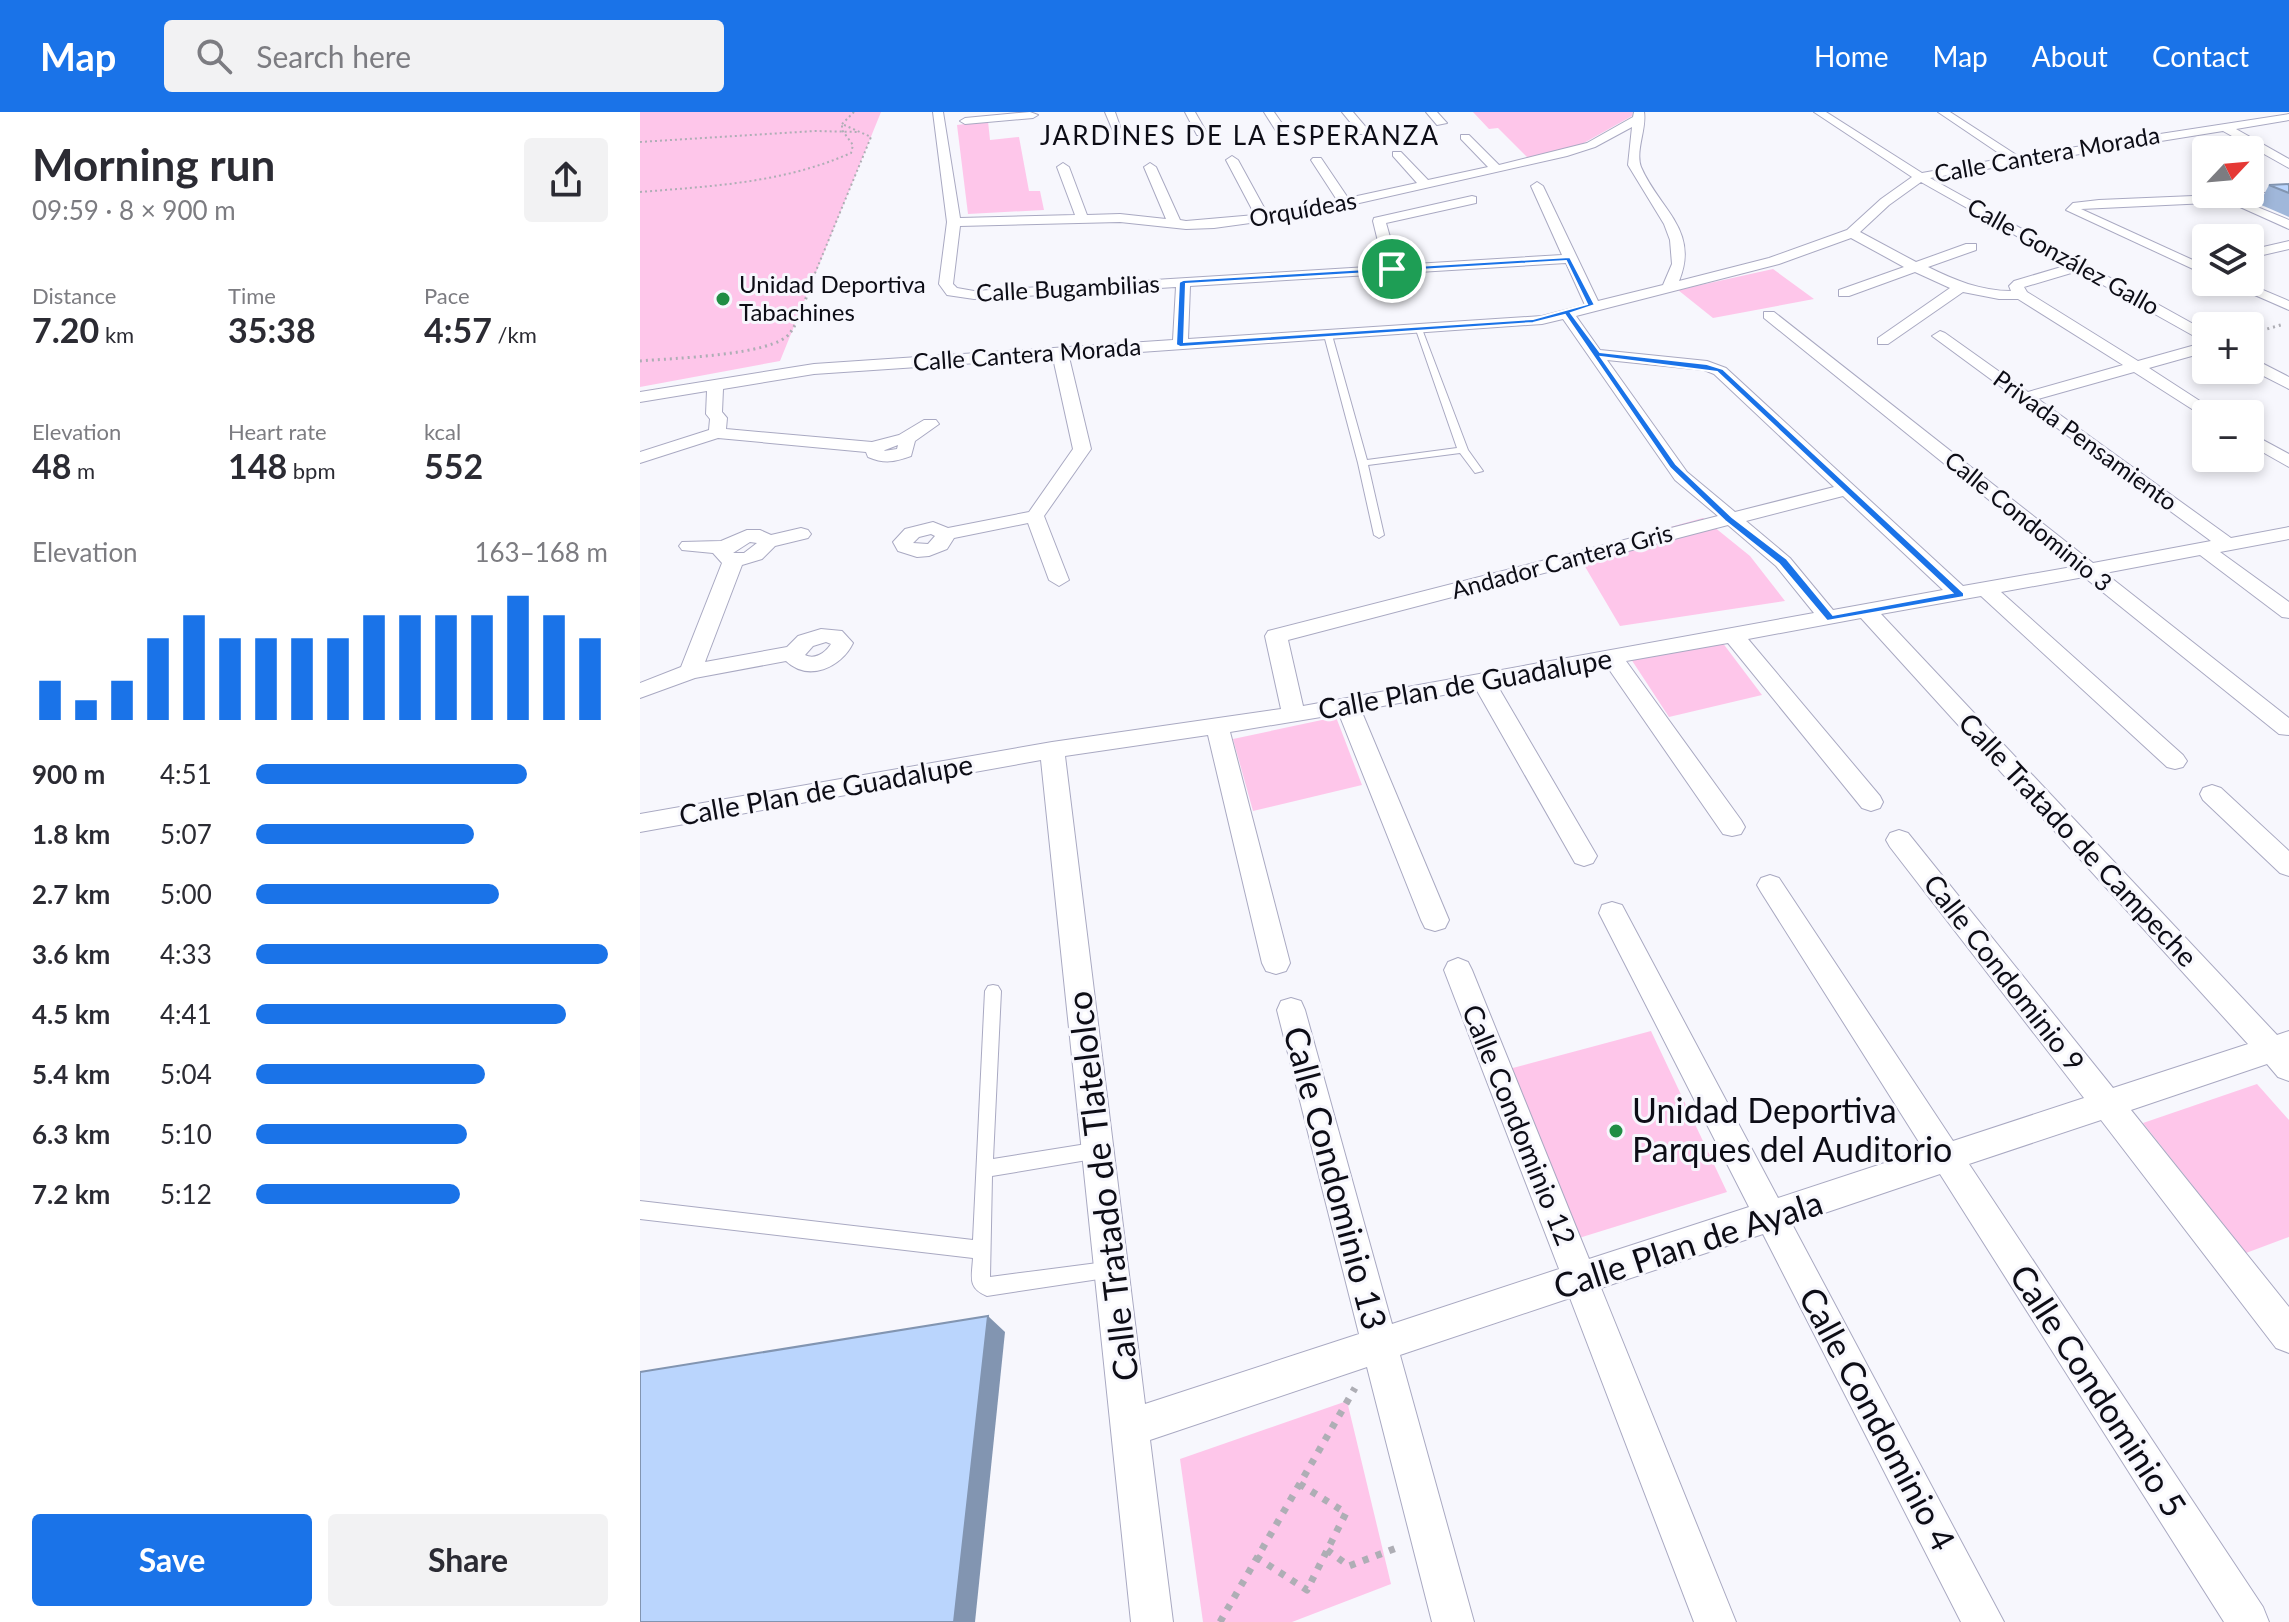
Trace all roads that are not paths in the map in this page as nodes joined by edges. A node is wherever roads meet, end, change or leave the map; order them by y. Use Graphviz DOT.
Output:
graph roads {
  1 [pos="938,112"];
  2 [pos="1110,112"];
  3 [pos="1190,112"];
  4 [pos="1269,112"];
  5 [pos="1347,112"];
  6 [pos="1431,112"];
  7 [pos="1819,112"];
  8 [pos="1943,112"];
  9 [pos="1639,115"];
  10 [pos="1034,117"];
  11 [pos="2289,117"];
  12 [pos="2223,119"];
  13 [pos="965,121"];
  14 [pos="1441,123"];
  15 [pos="1282,132"];
  16 [pos="1364,132"];
  17 [pos="1201,133"];
  18 [pos="1120,136"];
  19 [pos="1465,137"];
  20 [pos="1397,154"];
  21 [pos="2013,157"];
  22 [pos="1232,160"];
  23 [pos="1317,160"];
  24 [pos="2289,164"];
  25 [pos="1063,167"];
  26 [pos="1150,167"];
  27 [pos="1497,170"];
  28 [pos="1920,177"];
  29 [pos="1426,185"];
  30 [pos="1537,186"];
  31 [pos="2289,196"];
  32 [pos="2264,197"];
  33 [pos="1472,200"];
  34 [pos="2192,200"];
  35 [pos="1345,203"];
  36 [pos="2249,208"];
  37 [pos="1082,218"];
  38 [pos="1263,218"];
  39 [pos="954,222"];
  40 [pos="1175,224"];
  41 [pos="2289,225"];
  42 [pos="1852,233"];
  43 [pos="2289,245"];
  44 [pos="1971,247"];
  45 [pos="2264,251"];
  46 [pos="1568,259"];
  47 [pos="2192,263"];
  48 [pos="1919,266"];
  49 [pos="2080,266"];
  50 [pos="1392,269"];
  51 [pos="1183,282"];
  52 [pos="1961,287"];
  53 [pos="1668,289"];
  54 [pos="1844,293"];
  55 [pos="2021,295"];
  56 [pos="2264,295"];
  57 [pos="1592,305"];
  58 [pos="2289,306"];
  59 [pos="1566,312"];
  60 [pos="1769,315"];
  61 [pos="1418,329"];
  62 [pos="2192,329"];
  63 [pos="1328,335"];
  64 [pos="1940,336"];
  65 [pos="1883,341"];
  66 [pos="1180,345"];
  67 [pos="2192,351"];
  68 [pos="1060,353"];
  69 [pos="1598,354"];
  70 [pos="2137,367"];
  71 [pos="2264,370"];
  72 [pos="723,382"];
  73 [pos="2289,384"];
  74 [pos="640,397"];
  75 [pos="2025,398"];
  76 [pos="2192,401"];
  77 [pos="930,424"];
  78 [pos="718,425"];
  79 [pos="2264,447"];
  80 [pos="1463,450"];
  81 [pos="881,453"];
  82 [pos="640,458"];
  83 [pos="2289,462"];
  84 [pos="1363,463"];
  85 [pos="1478,471"];
  86 [pos="878,475"];
  87 [pos="1847,489"];
  88 [pos="897,516"];
  89 [pos="1035,516"];
  90 [pos="1728,519"];
  91 [pos="2289,533"];
  92 [pos="801,534"];
  93 [pos="1379,535"];
  94 [pos="689,546"];
  95 [pos="2230,546"];
  96 [pos="2205,550"];
  97 [pos="729,553"];
  98 [pos="2091,571"];
  99 [pos="1059,580"];
  100 [pos="1987,590"];
  101 [pos="1960,595"];
  102 [pos="1867,612"];
  103 [pos="2289,612"];
  104 [pos="841,613"];
  105 [pos="1830,619"];
  106 [pos="826,635"];
  107 [pos="1734,636"];
  108 [pos="794,653"];
  109 [pos="1612,658"];
  110 [pos="690,672"];
  111 [pos="1483,681"];
  112 [pos="640,691"];
  113 [pos="1347,705"];
  114 [pos="1294,715"];
  115 [pos="1217,725"];
  116 [pos="2287,728"];
  117 [pos="1052,750"];
  118 [pos="2175,761"];
  119 [pos="2212,794"];
  120 [pos="1871,802"];
  121 [pos="640,823"];
  122 [pos="1732,827"];
  123 [pos="1899,840"];
  124 [pos="1584,856"];
  125 [pos="2289,866"];
  126 [pos="1770,885"];
  127 [pos="1612,913"];
  128 [pos="1435,920"];
  129 [pos="1276,963"];
  130 [pos="1458,970"];
  131 [pos="993,991"];
  132 [pos="1291,1010"];
  133 [pos="2283,1054"];
  134 [pos="2109,1106"];
  135 [pos="1099,1150"];
  136 [pos="1948,1159"];
  137 [pos="984,1169"];
  138 [pos="640,1210"];
  139 [pos="1771,1217"];
  140 [pos="981,1250"];
  141 [pos="1113,1270"];
  142 [pos="1581,1280"];
  143 [pos="2289,1335"];
  144 [pos="1380,1346"];
  145 [pos="1132,1427"];
  146 [pos="1152,1622"];
  147 [pos="1453,1622"];
  148 [pos="1715,1622"];
  149 [pos="1983,1622"];
  150 [pos="2248,1622"];
  1 -- 39 [label="street"];
  2 -- 18 [label="street"];
  3 -- 17 [label="street"];
  4 -- 15 [label="street"];
  5 -- 16 [label="street"];
  6 -- 14 [label="street"];
  7 -- 28 [label="street, Calle González Gallo"];
  8 -- 21 [label="street"];
  9 -- 27 [label="street, Orquídeas"];
  9 -- 53 [label="street"];
  10 -- 13 [label="street"];
  11 -- 12 [label="street, Calle Cantera Morada"];
  12 -- 21 [label="street, Calle Cantera Morada"];
  12 -- 24 [label="street"];
  19 -- 27 [label="street"];
  20 -- 29 [label="street"];
  21 -- 28 [label="street, Calle Cantera Morada"];
  22 -- 38 [label="street"];
  23 -- 35 [label="street"];
  25 -- 37 [label="street"];
  26 -- 40 [label="street"];
  27 -- 29 [label="street, Orquídeas"];
  28 -- 42 [label="street, Calle Cantera Morada"];
  28 -- 49 [label="street, Calle González Gallo"];
  29 -- 35 [label="street, Orquídeas"];
  30 -- 46 [label="street"];
  31 -- 32 [label="street"];
  33 -- 50 [label="street"];
  34 -- 47 [label="street"];
  35 -- 38 [label="street, Orquídeas"];
  36 -- 41 [label="street"];
  37 -- 39 [label="street, Orquídeas"];
  37 -- 40 [label="street, Orquídeas"];
  38 -- 40 [label="street, Orquídeas"];
  39 -- 51 [label="street, Calle Bugambilias"];
  42 -- 48 [label="street"];
  42 -- 53 [label="street, Calle Cantera Morada"];
  43 -- 45 [label="street"];
  44 -- 48 [label="street"];
  46 -- 50 [label="street, Calle Bugambilias"];
  46 -- 57 [label="street"];
  48 -- 52 [label="street"];
  48 -- 54 [label="street"];
  49 -- 55 [label="street"];
  49 -- 62 [label="street, Calle González Gallo"];
  50 -- 51 [label="street, Calle Bugambilias"];
  51 -- 66 [label="street"];
  52 -- 55 [label="street"];
  52 -- 65 [label="street"];
  53 -- 57 [label="street, Calle Cantera Morada"];
  55 -- 70 [label="street"];
  56 -- 58 [label="street"];
  57 -- 59 [label="street, Calle Cantera Morada"];
  59 -- 61 [label="street, Calle Cantera Morada"];
  59 -- 69 [label="street"];
  60 -- 98 [label="street, Calle Condominio 3"];
  61 -- 63 [label="street, Calle Cantera Morada"];
  61 -- 80 [label="lane"];
  63 -- 66 [label="street, Calle Cantera Morada"];
  63 -- 84 [label="lane"];
  64 -- 75 [label="street, Privada Pensamiento"];
  66 -- 68 [label="street, Calle Cantera Morada"];
  67 -- 70 [label="street"];
  68 -- 72 [label="street, Calle Cantera Morada"];
  68 -- 89 [label="street"];
  69 -- 87 [label="street"];
  69 -- 90 [label="street"];
  70 -- 75 [label="street"];
  70 -- 76 [label="street"];
  71 -- 73 [label="street"];
  72 -- 74 [label="street, Calle Cantera Morada"];
  72 -- 78 [label="street"];
  75 -- 95 [label="street, Privada Pensamiento"];
  77 -- 81 [label="street"];
  78 -- 81 [label="street"];
  78 -- 82 [label="street"];
  79 -- 83 [label="street"];
  80 -- 84 [label="lane"];
  80 -- 85 [label="lane"];
  81 -- 86 [label="street"];
  84 -- 93 [label="lane"];
  87 -- 90 [label="street, Andador Cantera Gris"];
  87 -- 101 [label="street"];
  88 -- 89 [label="street"];
  89 -- 99 [label="street"];
  90 -- 105 [label="street"];
  90 -- 114 [label="street, Andador Cantera Gris"];
  91 -- 95 [label="street, Calle Plan de Guadalupe"];
  92 -- 97 [label="street"];
  94 -- 97 [label="street"];
  95 -- 96 [label="street, Calle Plan de Guadalupe"];
  96 -- 98 [label="street, Calle Plan de Guadalupe"];
  96 -- 103 [label="street"];
  97 -- 110 [label="street"];
  98 -- 100 [label="street, Calle Plan de Guadalupe"];
  98 -- 116 [label="street, Calle Condominio 3"];
  100 -- 101 [label="street, Calle Plan de Guadalupe"];
  100 -- 118 [label="street"];
  101 -- 102 [label="street, Calle Plan de Guadalupe"];
  102 -- 105 [label="street, Calle Plan de Guadalupe"];
  102 -- 133 [label="street, Calle Tratado de Campeche"];
  104 -- 106 [label="street"];
  105 -- 107 [label="street, Calle Plan de Guadalupe"];
  106 -- 108 [label="street"];
  106 -- 108 [label="street"];
  107 -- 109 [label="street, Calle Plan de Guadalupe"];
  107 -- 120 [label="street"];
  108 -- 110 [label="street"];
  109 -- 111 [label="street, Calle Plan de Guadalupe"];
  109 -- 122 [label="street"];
  110 -- 112 [label="street"];
  111 -- 113 [label="street, Calle Plan de Guadalupe"];
  111 -- 124 [label="street"];
  113 -- 114 [label="street, Calle Plan de Guadalupe"];
  113 -- 128 [label="street"];
  114 -- 115 [label="street, Calle Plan de Guadalupe"];
  115 -- 117 [label="street, Calle Plan de Guadalupe"];
  115 -- 129 [label="street"];
  117 -- 121 [label="street, Calle Plan de Guadalupe"];
  117 -- 135 [label="street, Calle Tratado de Tlatelolco"];
  119 -- 125 [label="street"];
  123 -- 134 [label="street, Calle Condominio 9"];
  126 -- 136 [label="street, Calle Condominio 5"];
  127 -- 139 [label="street, Calle Condominio 4"];
  130 -- 142 [label="street, Calle Condominio 12"];
  131 -- 137 [label="lane"];
  132 -- 144 [label="street, Calle Condominio 13"];
  133 -- 134 [label="street, Calle Plan de Ayala"];
  134 -- 136 [label="street, Calle Plan de Ayala"];
  134 -- 143 [label="street, Calle Condominio 9"];
  135 -- 137 [label="lane"];
  135 -- 141 [label="street, Calle Tratado de Tlatelolco"];
  136 -- 139 [label="street, Calle Plan de Ayala"];
  136 -- 150 [label="street, Calle Condominio 5"];
  137 -- 140 [label="lane"];
  138 -- 140 [label="lane"];
  139 -- 142 [label="street, Calle Plan de Ayala"];
  139 -- 149 [label="street, Calle Condominio 4"];
  140 -- 141 [label="lane"];
  141 -- 145 [label="street, Calle Tratado de Tlatelolco"];
  142 -- 144 [label="street, Calle Plan de Ayala"];
  142 -- 148 [label="street"];
  144 -- 145 [label="street, Calle Plan de Ayala"];
  144 -- 147 [label="street, Calle Condominio 13"];
  145 -- 146 [label="street, Calle Tratado de Tlatelolco"];
}
